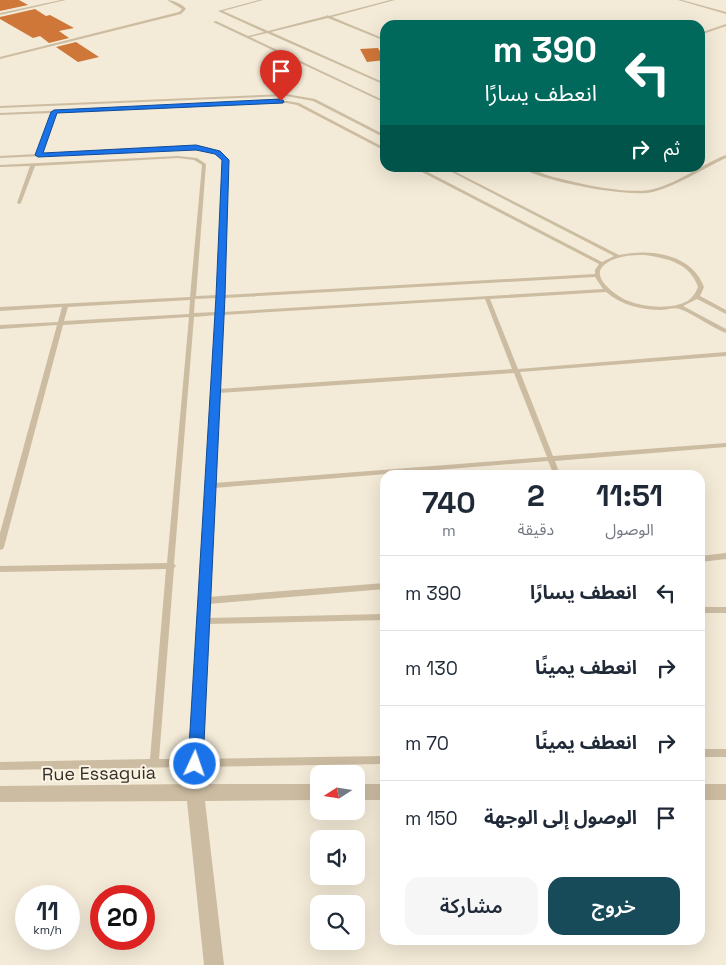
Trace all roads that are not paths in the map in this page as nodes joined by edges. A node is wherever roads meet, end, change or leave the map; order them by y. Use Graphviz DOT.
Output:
graph roads {
  1 [pos="65,0"];
  2 [pos="168,0"];
  3 [pos="262,0"];
  4 [pos="394,0"];
  5 [pos="679,0"];
  6 [pos="726,13"];
  7 [pos="0,14"];
  8 [pos="327,16"];
  9 [pos="214,22"];
  10 [pos="726,25"];
  11 [pos="267,32"];
  12 [pos="705,32"];
  13 [pos="248,37"];
  14 [pos="380,38"];
  15 [pos="0,58"];
  16 [pos="380,82"];
  17 [pos="380,100"];
  18 [pos="0,107"];
  19 [pos="54,112"];
  20 [pos="0,114"];
  21 [pos="380,133"];
  22 [pos="380,147"];
  23 [pos="38,155"];
  24 [pos="726,156"];
  25 [pos="0,157"];
  26 [pos="34,164"];
  27 [pos="0,166"];
  28 [pos="705,166"];
  29 [pos="426,172"];
  30 [pos="454,172"];
  31 [pos="533,172"];
  32 [pos="693,172"];
  33 [pos="20,204"];
  34 [pos="618,256"];
  35 [pos="602,264"];
  36 [pos="598,275"];
  37 [pos="607,290"];
  38 [pos="221,296"];
  39 [pos="487,297"];
  40 [pos="697,297"];
  41 [pos="194,298"];
  42 [pos="65,306"];
  43 [pos="678,306"];
  44 [pos="0,310"];
  45 [pos="726,312"];
  46 [pos="220,313"];
  47 [pos="192,314"];
  48 [pos="60,323"];
  49 [pos="0,327"];
  50 [pos="726,331"];
  51 [pos="726,354"];
  52 [pos="516,371"];
  53 [pos="216,391"];
  54 [pos="726,445"];
  55 [pos="551,459"];
  56 [pos="412,470"];
  57 [pos="555,470"];
  58 [pos="380,473"];
  59 [pos="210,486"];
  60 [pos="0,547"];
  61 [pos="726,556"];
  62 [pos="705,558"];
  63 [pos="172,566"];
  64 [pos="0,569"];
  65 [pos="380,586"];
  66 [pos="204,602"];
  67 [pos="705,610"];
  68 [pos="726,610"];
  69 [pos="380,617"];
  70 [pos="203,621"];
  71 [pos="705,753"];
  72 [pos="726,753"];
  73 [pos="380,760"];
  74 [pos="154,764"];
  75 [pos="195,764"];
  76 [pos="0,766"];
  77 [pos="195,792"];
  78 [pos="310,792"];
  79 [pos="365,792"];
  80 [pos="380,792"];
  81 [pos="705,792"];
  82 [pos="726,792"];
  83 [pos="0,794"];
  84 [pos="214,965"];
  1 -- 7 [label="lane"];
  2 -- 15 [label="lane"];
  3 -- 11 [label="lane"];
  4 -- 8 [label="lane"];
  5 -- 6 [label="lane"];
  8 -- 11 [label="lane"];
  8 -- 14 [label="lane"];
  9 -- 13 [label="lane"];
  10 -- 12 [label="lane"];
  11 -- 13 [label="lane"];
  11 -- 16 [label="lane"];
  13 -- 17 [label="lane"];
  18 -- 21 [label="lane"];
  19 -- 20 [label="lane"];
  19 -- 22 [label="lane"];
  19 -- 23 [label="lane"];
  23 -- 25 [label="lane"];
  23 -- 38 [label="lane"];
  24 -- 28 [label="lane"];
  26 -- 27 [label="lane"];
  26 -- 33 [label="lane"];
  26 -- 41 [label="lane"];
  29 -- 35 [label="lane"];
  30 -- 34 [label="lane"];
  31 -- 32 [label="lane"];
  34 -- 35 [label="lane"];
  34 -- 40 [label="lane"];
  35 -- 36 [label="lane"];
  36 -- 37 [label="lane"];
  36 -- 38 [label="lane"];
  37 -- 39 [label="lane"];
  37 -- 43 [label="lane"];
  38 -- 41 [label="lane"];
  38 -- 46 [label="lane"];
  39 -- 46 [label="lane"];
  39 -- 52 [label="lane"];
  40 -- 43 [label="lane"];
  40 -- 45 [label="lane"];
  41 -- 42 [label="lane"];
  41 -- 47 [label="lane"];
  42 -- 44 [label="lane"];
  42 -- 48 [label="lane"];
  43 -- 50 [label="lane"];
  46 -- 47 [label="lane"];
  46 -- 53 [label="lane"];
  47 -- 48 [label="lane"];
  47 -- 63 [label="lane"];
  48 -- 49 [label="lane"];
  48 -- 60 [label="lane"];
  51 -- 52 [label="lane"];
  52 -- 53 [label="lane"];
  52 -- 55 [label="lane"];
  53 -- 59 [label="lane"];
  54 -- 55 [label="lane"];
  55 -- 56 [label="lane"];
  55 -- 57 [label="lane"];
  58 -- 59 [label="lane"];
  59 -- 66 [label="lane"];
  61 -- 62 [label="lane"];
  63 -- 64 [label="lane"];
  63 -- 74 [label="lane"];
  65 -- 66 [label="lane"];
  66 -- 70 [label="lane"];
  67 -- 68 [label="lane"];
  69 -- 70 [label="lane"];
  70 -- 75 [label="lane"];
  71 -- 72 [label="lane"];
  73 -- 75 [label="lane"];
  74 -- 75 [label="lane"];
  74 -- 76 [label="lane"];
  77 -- 78 [label="street, Rue Essaguia"];
  77 -- 83 [label="street, Rue Essaguia"];
  77 -- 84 [label="street"];
  79 -- 80 [label="street"];
  81 -- 82 [label="street"];
}
